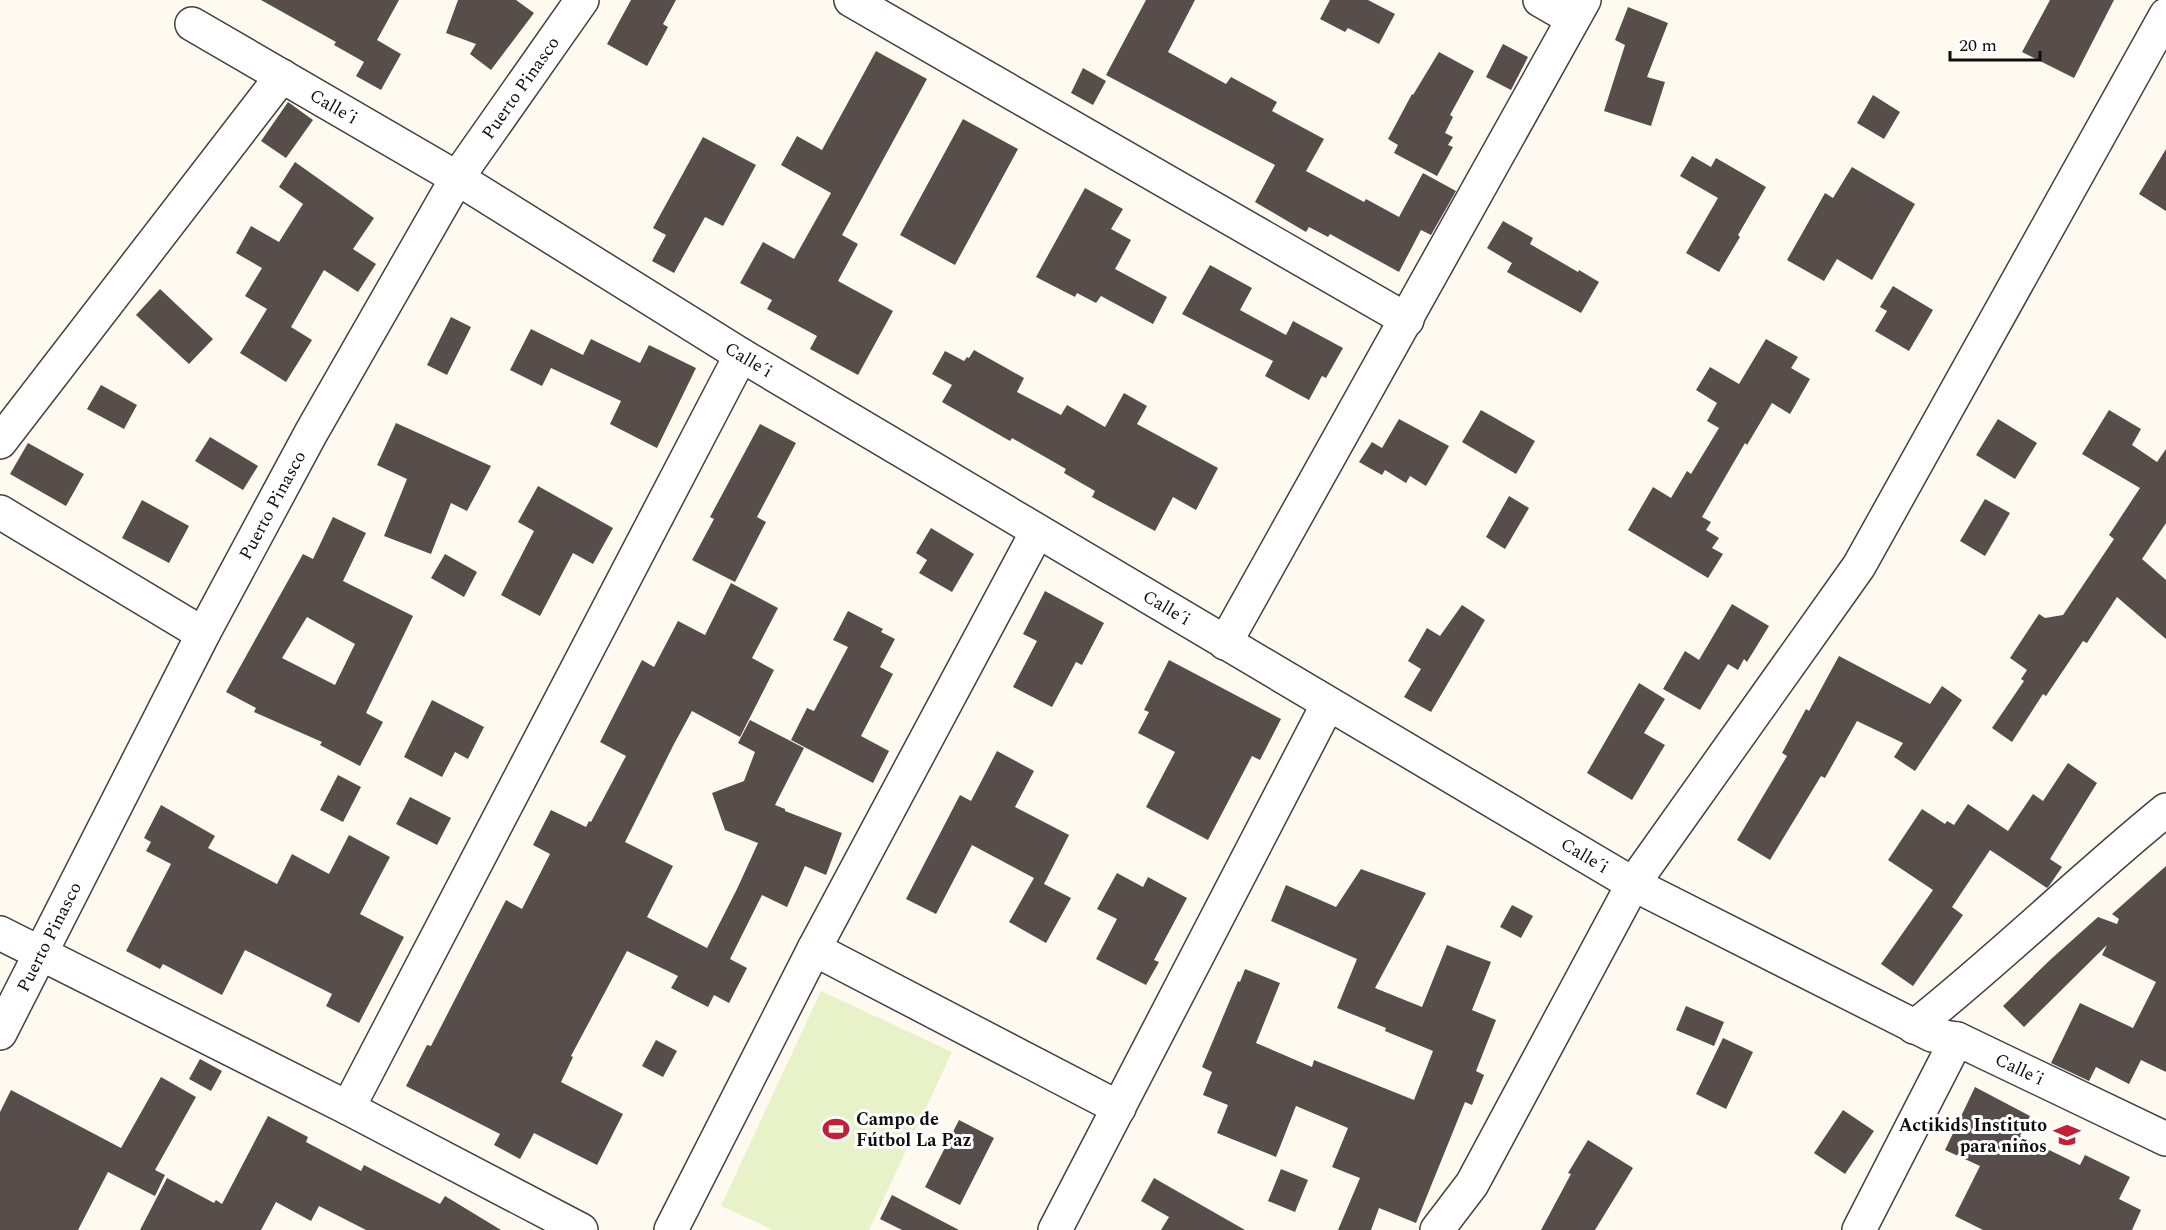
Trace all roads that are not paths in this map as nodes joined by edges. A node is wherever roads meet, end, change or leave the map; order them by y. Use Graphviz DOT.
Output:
graph roads {
  1 [pos="582,0"];
  2 [pos="851,0"];
  3 [pos="1540,0"];
  4 [pos="1579,10"];
  5 [pos="2166,15"];
  6 [pos="192,24"];
  7 [pos="282,76"];
  8 [pos="457,178"];
  9 [pos="1407,320"];
  10 [pos="741,355"];
  11 [pos="0,442"];
  12 [pos="0,512"];
  13 [pos="1037,532"];
  14 [pos="203,634"];
  15 [pos="1225,643"];
  16 [pos="1328,704"];
  17 [pos="2166,810"];
  18 [pos="1633,884"];
  19 [pos="0,933"];
  20 [pos="814,949"];
  21 [pos="40,955"];
  22 [pos="1914,1027"];
  23 [pos="0,1033"];
  24 [pos="1957,1038"];
  25 [pos="348,1108"];
  26 [pos="1119,1108"];
  27 [pos="2166,1139"];
  28 [pos="581,1230"];
  29 [pos="671,1230"];
  30 [pos="1055,1230"];
  31 [pos="1437,1230"];
  32 [pos="1859,1230"];
  1 -- 8 [label="street, Puerto Pinasco"];
  2 -- 9 [label="street"];
  3 -- 4 [label="street"];
  4 -- 9 [label="street"];
  5 -- 18 [label="street"];
  6 -- 7 [label="street, Calle´i"];
  7 -- 8 [label="street, Calle´i"];
  7 -- 11 [label="street"];
  8 -- 10 [label="street, Calle´i"];
  8 -- 14 [label="street, Puerto Pinasco"];
  9 -- 15 [label="street"];
  10 -- 13 [label="street, Calle´i"];
  10 -- 25 [label="street"];
  12 -- 14 [label="street"];
  13 -- 15 [label="street, Calle´i"];
  13 -- 20 [label="street"];
  14 -- 21 [label="street, Puerto Pinasco"];
  15 -- 16 [label="street, Calle´i"];
  16 -- 18 [label="street, Calle´i"];
  16 -- 26 [label="street"];
  17 -- 22 [label="street"];
  18 -- 22 [label="street, Calle´i"];
  18 -- 31 [label="street"];
  19 -- 21 [label="street"];
  20 -- 26 [label="street"];
  20 -- 29 [label="street"];
  21 -- 23 [label="street, Puerto Pinasco"];
  21 -- 25 [label="street"];
  22 -- 24 [label="street, Calle´i"];
  24 -- 27 [label="street, Calle´i"];
  24 -- 32 [label="street"];
  25 -- 28 [label="street"];
  26 -- 30 [label="street"];
}
